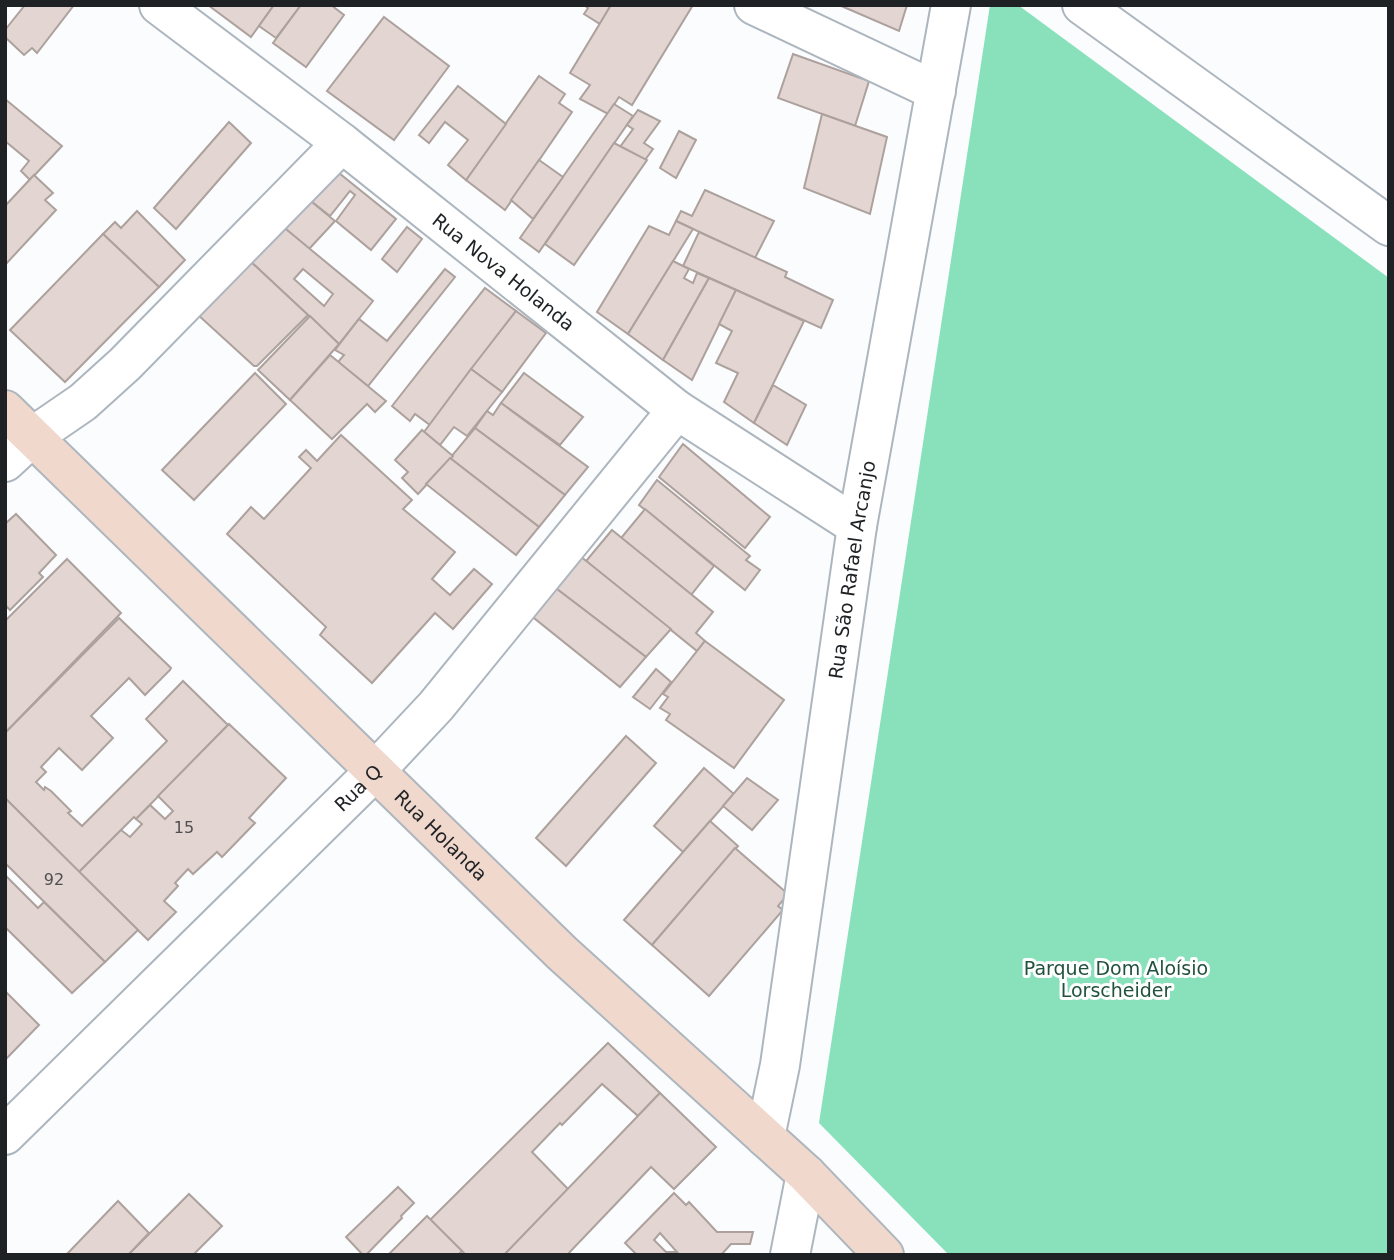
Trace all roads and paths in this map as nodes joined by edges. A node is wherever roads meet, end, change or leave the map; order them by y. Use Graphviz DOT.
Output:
graph roads {
  1 [pos="159,5"];
  2 [pos="754,5"];
  3 [pos="951,5"];
  4 [pos="1082,5"];
  5 [pos="936,91"];
  6 [pos="342,144"];
  7 [pos="1389,226"];
  8 [pos="5,410"];
  9 [pos="677,410"];
  10 [pos="18,450"];
  11 [pos="857,526"];
  12 [pos="376,770"];
  13 [pos="5,1135"];
  14 [pos="765,1137"];
  15 [pos="806,1174"];
  16 [pos="790,1255"];
  17 [pos="884,1255"];
  1 -- 6 [label="street, Rua Nova Holanda"];
  2 -- 5 [label="street"];
  3 -- 5 [label="street, Rua São Rafael Arcanjo"];
  4 -- 7 [label="street"];
  5 -- 11 [label="street, Rua São Rafael Arcanjo"];
  6 -- 9 [label="street, Rua Nova Holanda"];
  6 -- 10 [label="street"];
  8 -- 10 [label="street, Rua Holanda"];
  9 -- 11 [label="street, Rua Nova Holanda"];
  9 -- 12 [label="street, Rua Q"];
  10 -- 12 [label="street, Rua Holanda"];
  11 -- 14 [label="street, Rua São Rafael Arcanjo"];
  12 -- 13 [label="street, Rua Q"];
  12 -- 14 [label="street, Rua Holanda"];
  14 -- 15 [label="street, Rua Holanda"];
  15 -- 16 [label="street"];
  15 -- 17 [label="street, Rua Holanda"];
}
